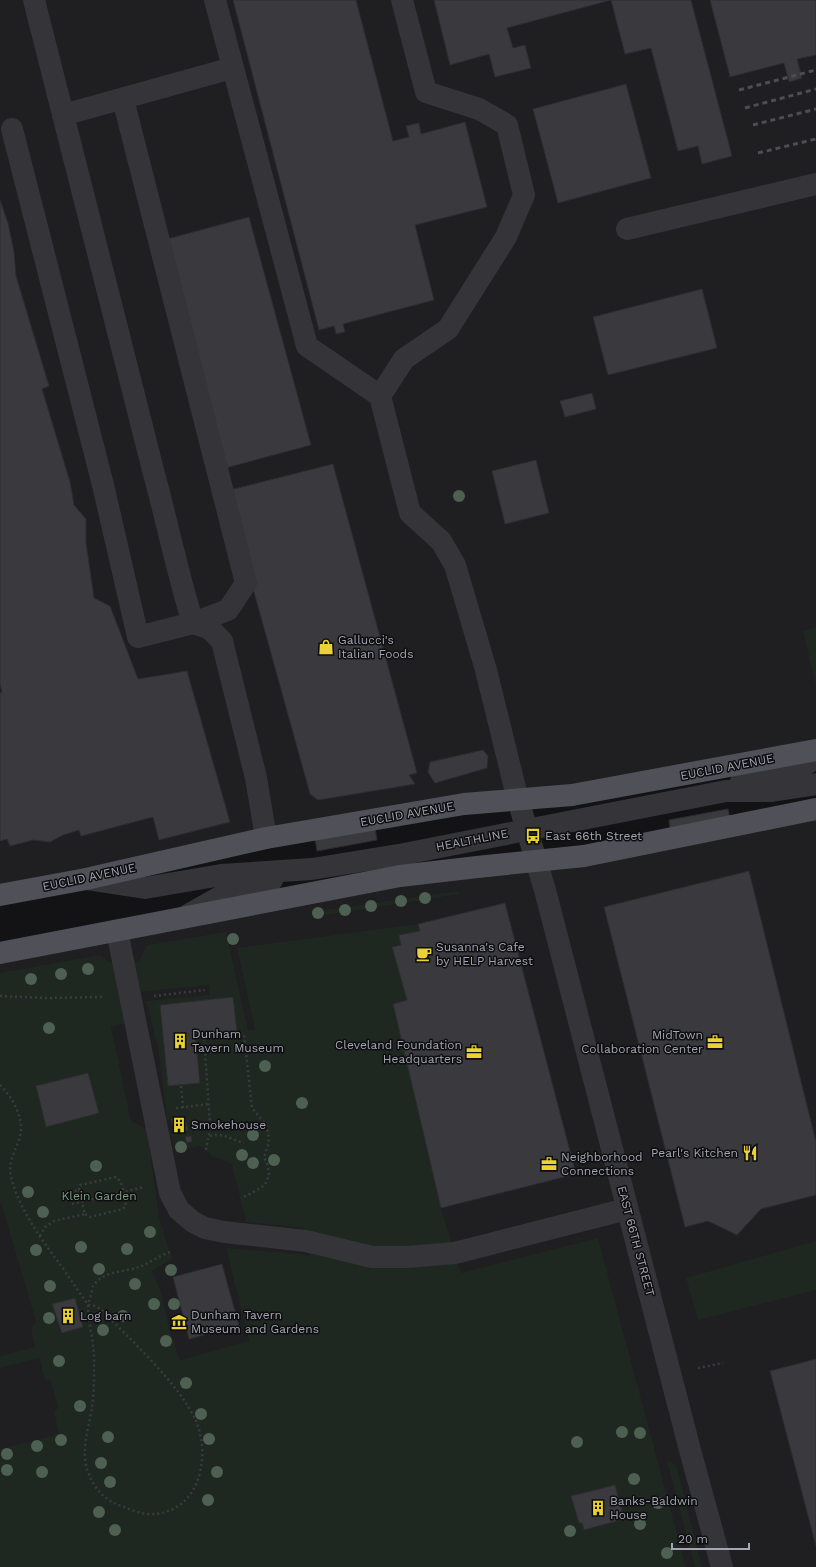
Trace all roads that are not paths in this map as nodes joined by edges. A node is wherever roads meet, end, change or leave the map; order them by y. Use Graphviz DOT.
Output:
graph roads {
  1 [pos="34,0"];
  2 [pos="215,0"];
  3 [pos="402,0"];
  4 [pos="232,68"];
  5 [pos="122,99"];
  6 [pos="63,115"];
  7 [pos="12,129"];
  8 [pos="816,184"];
  9 [pos="627,229"];
  10 [pos="380,396"];
  11 [pos="193,623"];
  12 [pos="816,750"];
  13 [pos="816,757"];
  14 [pos="816,784"];
  15 [pos="726,791"];
  16 [pos="518,800"];
  17 [pos="816,808"];
  18 [pos="526,829"];
  19 [pos="266,838"];
  20 [pos="536,860"];
  21 [pos="312,869"];
  22 [pos="86,879"];
  23 [pos="0,896"];
  24 [pos="180,919"];
  25 [pos="118,931"];
  26 [pos="0,953"];
  27 [pos="627,1209"];
  28 [pos="722,1567"];
  1 -- 6 [label="street"];
  2 -- 4 [label="street"];
  3 -- 10 [label="street"];
  4 -- 5 [label="street"];
  4 -- 10 [label="street"];
  5 -- 6 [label="street"];
  5 -- 11 [label="street"];
  6 -- 11 [label="street"];
  7 -- 11 [label="street"];
  8 -- 9 [label="street"];
  10 -- 16 [label="street, EAST 66TH STREET"];
  11 -- 19 [label="street"];
  12 -- 16 [label="main road, EUCLID AVENUE"];
  13 -- 15 [label="street, HEALTHLINE"];
  14 -- 15 [label="street, HEALTHLINE"];
  15 -- 18 [label="street, HEALTHLINE"];
  16 -- 18 [label="street, EAST 66TH STREET"];
  16 -- 19 [label="main road, EUCLID AVENUE"];
  17 -- 20 [label="main road"];
  18 -- 20 [label="street, EAST 66TH STREET"];
  18 -- 21 [label="street, HEALTHLINE"];
  19 -- 22 [label="main road, EUCLID AVENUE"];
  20 -- 24 [label="main road"];
  20 -- 27 [label="street, EAST 66TH STREET"];
  21 -- 22 [label="street, HEALTHLINE"];
  21 -- 24 [label="street, HEALTHLINE"];
  22 -- 23 [label="main road, EUCLID AVENUE"];
  24 -- 25 [label="main road"];
  25 -- 26 [label="main road"];
  25 -- 27 [label="street"];
  27 -- 28 [label="street, EAST 66TH STREET"];
}
